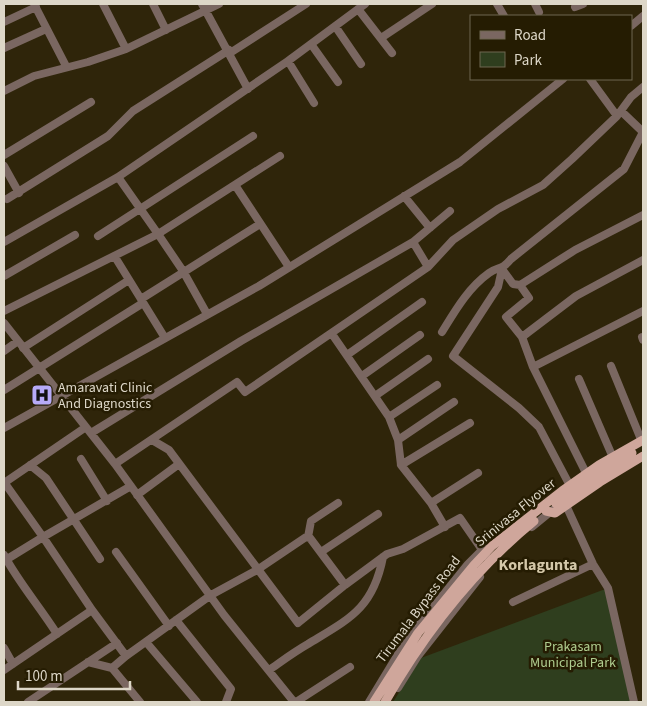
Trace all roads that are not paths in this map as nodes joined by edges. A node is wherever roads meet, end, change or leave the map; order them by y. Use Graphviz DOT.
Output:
graph roads {
  1 [pos="103,4"];
  2 [pos="153,4"];
  3 [pos="219,4"];
  4 [pos="306,4"];
  5 [pos="432,4"];
  6 [pos="497,4"];
  7 [pos="534,4"];
  8 [pos="543,4"];
  9 [pos="35,6"];
  10 [pos="362,6"];
  11 [pos="204,7"];
  12 [pos="503,15"];
  13 [pos="643,16"];
  14 [pos="4,22"];
  15 [pos="632,25"];
  16 [pos="335,26"];
  17 [pos="46,29"];
  18 [pos="166,30"];
  19 [pos="381,38"];
  20 [pos="311,44"];
  21 [pos="4,48"];
  22 [pos="126,49"];
  23 [pos="230,52"];
  24 [pos="392,53"];
  25 [pos="288,61"];
  26 [pos="361,64"];
  27 [pos="66,66"];
  28 [pos="563,80"];
  29 [pos="591,80"];
  30 [pos="338,82"];
  31 [pos="643,87"];
  32 [pos="248,89"];
  33 [pos="4,91"];
  34 [pos="91,102"];
  35 [pos="314,102"];
  36 [pos="619,113"];
  37 [pos="253,136"];
  38 [pos="4,155"];
  39 [pos="280,156"];
  40 [pos="4,166"];
  41 [pos="118,177"];
  42 [pos="234,185"];
  43 [pos="19,193"];
  44 [pos="404,196"];
  45 [pos="7,200"];
  46 [pos="140,208"];
  47 [pos="450,211"];
  48 [pos="643,215"];
  49 [pos="260,224"];
  50 [pos="430,228"];
  51 [pos="158,234"];
  52 [pos="75,235"];
  53 [pos="98,236"];
  54 [pos="4,242"];
  55 [pos="413,242"];
  56 [pos="115,257"];
  57 [pos="643,260"];
  58 [pos="289,267"];
  59 [pos="428,267"];
  60 [pos="502,269"];
  61 [pos="183,271"];
  62 [pos="4,276"];
  63 [pos="129,280"];
  64 [pos="520,285"];
  65 [pos="142,301"];
  66 [pos="422,302"];
  67 [pos="4,311"];
  68 [pos="643,311"];
  69 [pos="207,314"];
  70 [pos="4,323"];
  71 [pos="442,332"];
  72 [pos="332,334"];
  73 [pos="420,335"];
  74 [pos="522,337"];
  75 [pos="165,338"];
  76 [pos="21,344"];
  77 [pos="4,351"];
  78 [pos="347,355"];
  79 [pos="428,359"];
  80 [pos="611,366"];
  81 [pos="533,367"];
  82 [pos="40,369"];
  83 [pos="362,376"];
  84 [pos="579,379"];
  85 [pos="438,384"];
  86 [pos="4,390"];
  87 [pos="61,396"];
  88 [pos="375,396"];
  89 [pos="454,402"];
  90 [pos="390,416"];
  91 [pos="470,423"];
  92 [pos="4,428"];
  93 [pos="88,430"];
  94 [pos="152,440"];
  95 [pos="398,440"];
  96 [pos="642,440"];
  97 [pos="643,451"];
  98 [pos="611,454"];
  99 [pos="643,456"];
  100 [pos="82,459"];
  101 [pos="115,464"];
  102 [pos="179,464"];
  103 [pos="30,465"];
  104 [pos="401,465"];
  105 [pos="585,471"];
  106 [pos="478,474"];
  107 [pos="568,482"];
  108 [pos="4,483"];
  109 [pos="131,486"];
  110 [pos="137,495"];
  111 [pos="107,500"];
  112 [pos="564,501"];
  113 [pos="338,503"];
  114 [pos="431,503"];
  115 [pos="546,511"];
  116 [pos="378,514"];
  117 [pos="74,520"];
  118 [pos="445,527"];
  119 [pos="44,537"];
  120 [pos="308,537"];
  121 [pos="482,550"];
  122 [pos="116,552"];
  123 [pos="321,552"];
  124 [pos="383,557"];
  125 [pos="5,559"];
  126 [pos="100,559"];
  127 [pos="493,563"];
  128 [pos="593,564"];
  129 [pos="257,570"];
  130 [pos="345,585"];
  131 [pos="211,595"];
  132 [pos="513,602"];
  133 [pos="92,610"];
  134 [pos="176,620"];
  135 [pos="169,626"];
  136 [pos="58,634"];
  137 [pos="146,642"];
  138 [pos="117,643"];
  139 [pos="4,648"];
  140 [pos="126,656"];
  141 [pos="88,662"];
  142 [pos="13,664"];
  143 [pos="350,667"];
  144 [pos="112,668"];
  145 [pos="4,670"];
  146 [pos="269,670"];
  147 [pos="28,702"];
  148 [pos="140,702"];
  149 [pos="196,702"];
  150 [pos="226,702"];
  151 [pos="295,702"];
  152 [pos="369,702"];
  153 [pos="374,702"];
  154 [pos="385,702"];
  155 [pos="389,702"];
  156 [pos="634,702"];
  1 -- 22 [label="street"];
  2 -- 18 [label="street"];
  3 -- 11 [label="street"];
  4 -- 23 [label="street"];
  5 -- 19 [label="street"];
  6 -- 12 [label="street"];
  7 -- 8 [label="street"];
  9 -- 14 [label="street"];
  9 -- 17 [label="street"];
  10 -- 16 [label="street"];
  10 -- 19 [label="street"];
  11 -- 18 [label="street"];
  11 -- 23 [label="street"];
  13 -- 15 [label="street"];
  16 -- 20 [label="street"];
  16 -- 26 [label="street"];
  17 -- 21 [label="street"];
  17 -- 27 [label="street"];
  18 -- 22 [label="street"];
  19 -- 24 [label="street"];
  20 -- 25 [label="street"];
  20 -- 30 [label="street"];
  22 -- 27 [label="street"];
  23 -- 32 [label="street"];
  23 -- 43 [label="street"];
  25 -- 32 [label="street"];
  25 -- 35 [label="street"];
  27 -- 33 [label="street"];
  28 -- 44 [label="street"];
  29 -- 36 [label="street"];
  31 -- 36 [label="street"];
  32 -- 41 [label="street"];
  34 -- 38 [label="street"];
  36 -- 59 [label="street"];
  36 -- 60 [label="street"];
  37 -- 46 [label="street"];
  39 -- 42 [label="street"];
  40 -- 43 [label="street"];
  41 -- 46 [label="street"];
  41 -- 54 [label="street"];
  42 -- 49 [label="street"];
  42 -- 51 [label="street"];
  43 -- 45 [label="street"];
  44 -- 50 [label="street"];
  44 -- 58 [label="street"];
  46 -- 51 [label="street"];
  46 -- 53 [label="street"];
  47 -- 50 [label="street"];
  48 -- 64 [label="street"];
  49 -- 58 [label="street"];
  49 -- 61 [label="street"];
  50 -- 55 [label="street"];
  51 -- 56 [label="street"];
  51 -- 61 [label="street"];
  52 -- 62 [label="street"];
  55 -- 59 [label="street"];
  55 -- 93 [label="street"];
  56 -- 63 [label="street"];
  56 -- 67 [label="street"];
  57 -- 74 [label="street"];
  58 -- 69 [label="street"];
  59 -- 72 [label="street"];
  60 -- 64 [label="street"];
  60 -- 71 [label="street"];
  60 -- 107 [label="street"];
  61 -- 65 [label="street"];
  61 -- 69 [label="street"];
  63 -- 65 [label="street"];
  63 -- 76 [label="street"];
  64 -- 74 [label="street"];
  65 -- 75 [label="street"];
  65 -- 82 [label="street"];
  66 -- 78 [label="street"];
  68 -- 81 [label="street"];
  69 -- 75 [label="street"];
  70 -- 76 [label="street"];
  72 -- 78 [label="street"];
  72 -- 94 [label="street"];
  73 -- 83 [label="street"];
  74 -- 81 [label="street"];
  75 -- 87 [label="street"];
  76 -- 77 [label="street"];
  76 -- 82 [label="street"];
  78 -- 83 [label="street"];
  79 -- 88 [label="street"];
  80 -- 96 [label="street"];
  81 -- 105 [label="street"];
  82 -- 86 [label="street"];
  82 -- 87 [label="street"];
  83 -- 88 [label="street"];
  84 -- 98 [label="street"];
  85 -- 90 [label="street"];
  87 -- 92 [label="street"];
  87 -- 93 [label="street"];
  88 -- 90 [label="street"];
  89 -- 95 [label="street"];
  90 -- 95 [label="street"];
  91 -- 104 [label="street"];
  93 -- 101 [label="street"];
  93 -- 103 [label="street"];
  94 -- 101 [label="street"];
  94 -- 102 [label="street"];
  95 -- 104 [label="street"];
  96 -- 98 [label="street, Tirumala Bypass Road"];
  96 -- 115 [label="main road, Srinivasa Flyover, bridge"];
  96 -- 153 [label="main road, Srinivasa Flyover, bridge"];
  97 -- 112 [label="street, Tirumala Bypass Road"];
  98 -- 105 [label="street, Tirumala Bypass Road"];
  99 -- 115 [label="main road, Srinivasa Flyover, bridge"];
  100 -- 111 [label="street"];
  101 -- 109 [label="street"];
  102 -- 110 [label="street"];
  102 -- 129 [label="street"];
  103 -- 108 [label="street"];
  103 -- 117 [label="street"];
  104 -- 114 [label="street"];
  105 -- 107 [label="street, Tirumala Bypass Road"];
  106 -- 114 [label="street"];
  107 -- 121 [label="street, Tirumala Bypass Road"];
  108 -- 119 [label="street"];
  109 -- 110 [label="street"];
  109 -- 111 [label="street"];
  110 -- 131 [label="street"];
  111 -- 117 [label="street"];
  112 -- 127 [label="street, Tirumala Bypass Road"];
  112 -- 128 [label="street"];
  113 -- 120 [label="street"];
  114 -- 118 [label="street"];
  115 -- 154 [label="main road, Srinivasa Flyover, bridge"];
  116 -- 123 [label="street"];
  117 -- 119 [label="street"];
  117 -- 126 [label="street"];
  118 -- 121 [label="street"];
  118 -- 124 [label="street"];
  119 -- 125 [label="street"];
  119 -- 133 [label="street"];
  120 -- 123 [label="street"];
  120 -- 129 [label="street"];
  121 -- 127 [label="street"];
  121 -- 152 [label="street, Tirumala Bypass Road"];
  122 -- 135 [label="street"];
  123 -- 130 [label="street"];
  124 -- 130 [label="street"];
  124 -- 146 [label="street"];
  125 -- 136 [label="street"];
  127 -- 155 [label="street, Tirumala Bypass Road"];
  128 -- 132 [label="street"];
  128 -- 156 [label="street"];
  129 -- 130 [label="street"];
  129 -- 131 [label="street"];
  131 -- 134 [label="street"];
  131 -- 146 [label="street"];
  133 -- 136 [label="street"];
  133 -- 138 [label="street"];
  134 -- 135 [label="street"];
  134 -- 150 [label="street"];
  135 -- 137 [label="street"];
  136 -- 142 [label="street"];
  137 -- 140 [label="street"];
  137 -- 149 [label="street"];
  138 -- 140 [label="street"];
  138 -- 141 [label="street"];
  139 -- 142 [label="street"];
  140 -- 144 [label="street"];
  141 -- 144 [label="street"];
  141 -- 147 [label="street"];
  142 -- 145 [label="street"];
  143 -- 151 [label="street"];
  144 -- 148 [label="street"];
  146 -- 151 [label="street"];
}
